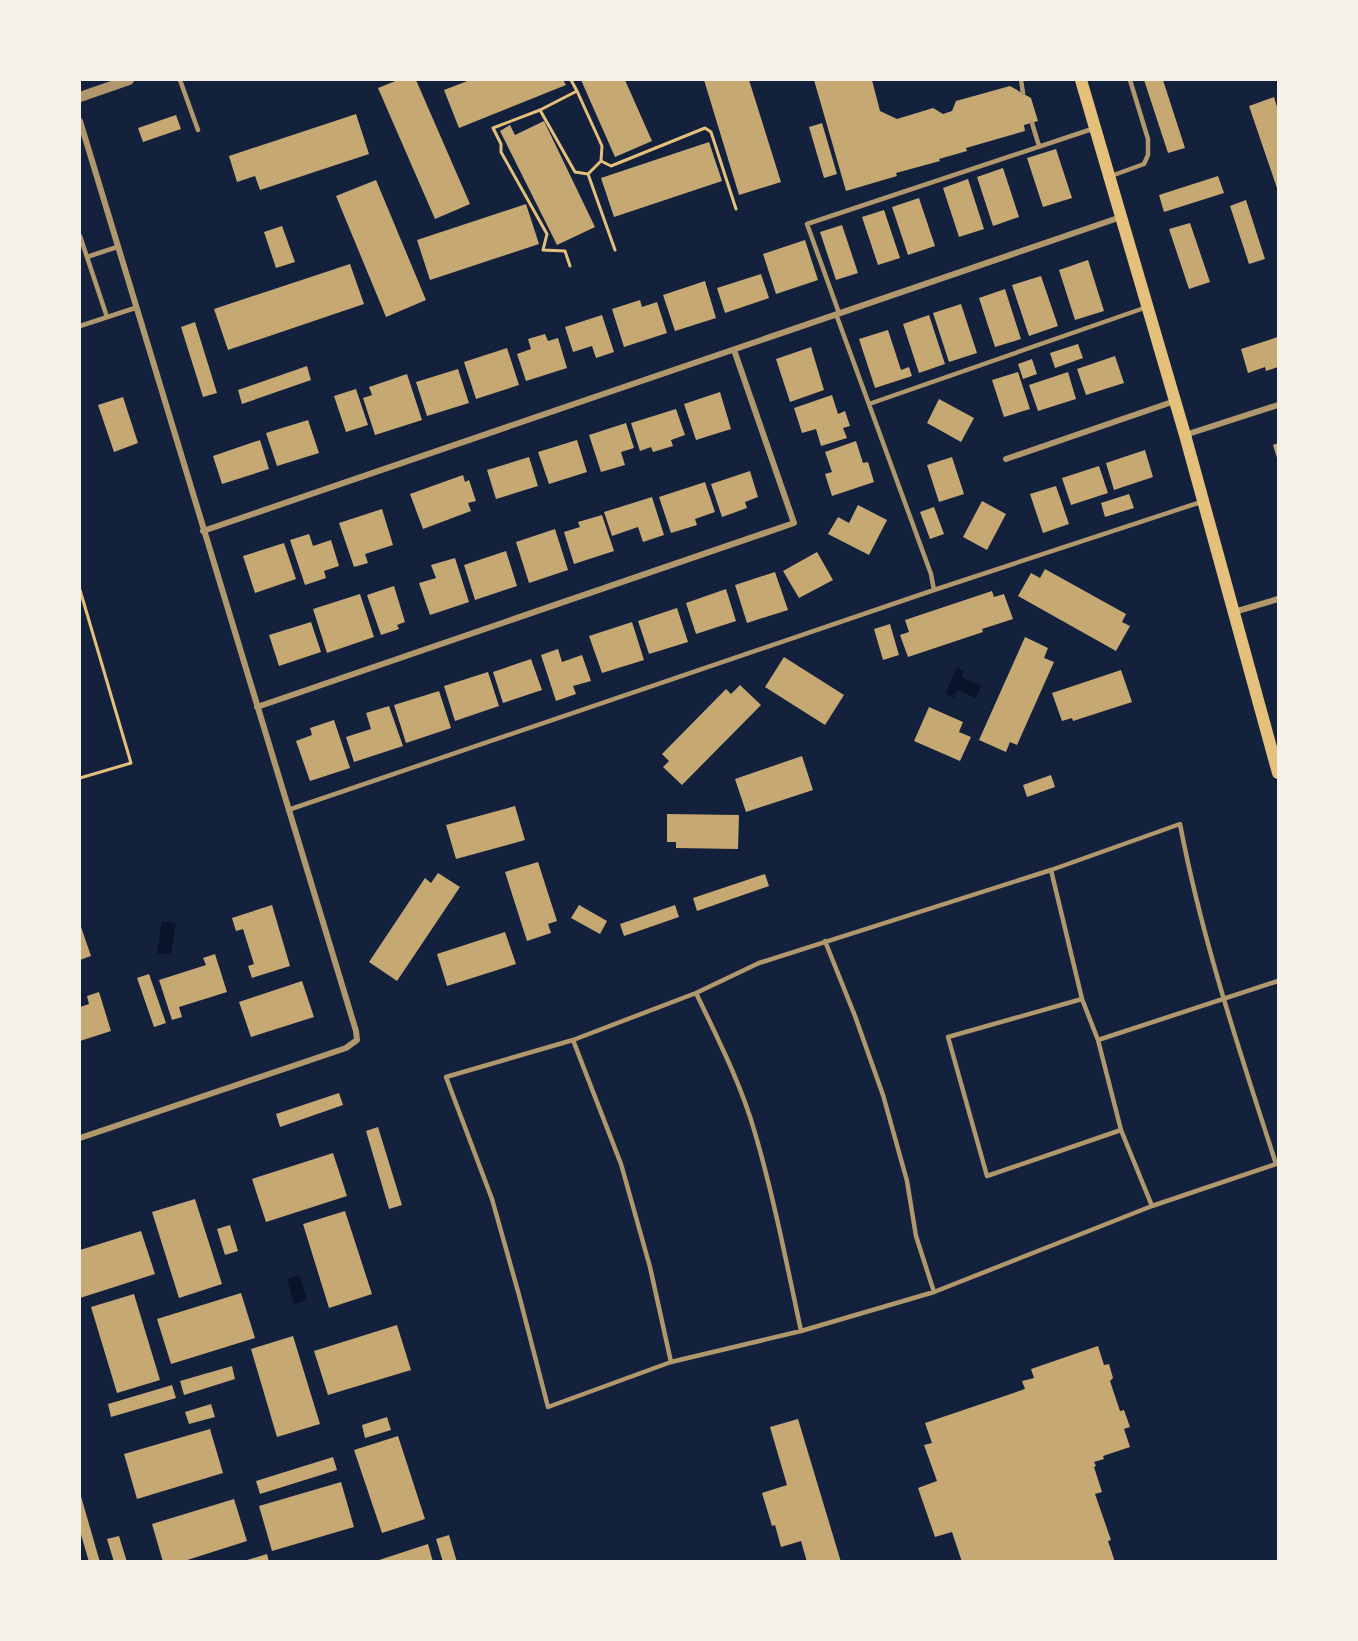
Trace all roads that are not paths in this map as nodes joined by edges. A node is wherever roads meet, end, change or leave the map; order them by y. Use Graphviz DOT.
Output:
graph roads {
  1 [pos="129,80"];
  2 [pos="180,80"];
  3 [pos="1021,80"];
  4 [pos="1081,80"];
  5 [pos="1130,80"];
  6 [pos="1023,93"];
  7 [pos="80,97"];
  8 [pos="80,121"];
  9 [pos="1032,123"];
  10 [pos="1095,128"];
  11 [pos="198,130"];
  12 [pos="1039,146"];
  13 [pos="1109,177"];
  14 [pos="1121,217"];
  15 [pos="80,236"];
  16 [pos="117,247"];
  17 [pos="87,257"];
  18 [pos="1148,307"];
  19 [pos="135,308"];
  20 [pos="837,314"];
  21 [pos="107,317"];
  22 [pos="80,326"];
  23 [pos="734,350"];
  24 [pos="1175,401"];
  25 [pos="869,404"];
  26 [pos="1278,405"];
  27 [pos="1185,435"];
  28 [pos="1006,459"];
  29 [pos="1203,501"];
  30 [pos="203,531"];
  31 [pos="934,590"];
  32 [pos="1278,599"];
  33 [pos="1234,612"];
  34 [pos="257,707"];
  35 [pos="1278,773"];
  36 [pos="288,810"];
  37 [pos="1051,870"];
  38 [pos="825,941"];
  39 [pos="1278,981"];
  40 [pos="696,993"];
  41 [pos="1082,999"];
  42 [pos="1222,999"];
  43 [pos="573,1040"];
  44 [pos="1098,1040"];
  45 [pos="1121,1131"];
  46 [pos="80,1138"];
  47 [pos="1152,1206"];
  48 [pos="934,1292"];
  49 [pos="801,1331"];
  50 [pos="671,1362"];
  1 -- 7 [label="street"];
  2 -- 11 [label="lane"];
  3 -- 6 [label="lane"];
  4 -- 10 [label="main road"];
  5 -- 13 [label="lane"];
  8 -- 16 [label="street"];
  9 -- 12 [label="lane"];
  10 -- 12 [label="lane"];
  10 -- 13 [label="main road"];
  12 -- 20 [label="lane"];
  13 -- 14 [label="main road"];
  14 -- 18 [label="main road"];
  14 -- 20 [label="street"];
  15 -- 17 [label="lane"];
  16 -- 17 [label="lane"];
  16 -- 19 [label="street"];
  17 -- 21 [label="lane"];
  18 -- 24 [label="main road"];
  18 -- 25 [label="lane"];
  19 -- 21 [label="lane"];
  19 -- 30 [label="street"];
  20 -- 23 [label="street"];
  20 -- 25 [label="lane"];
  21 -- 22 [label="lane"];
  23 -- 30 [label="street"];
  23 -- 34 [label="street"];
  24 -- 27 [label="main road"];
  24 -- 28 [label="street"];
  25 -- 31 [label="lane"];
  26 -- 27 [label="street"];
  27 -- 29 [label="main road"];
  29 -- 31 [label="lane"];
  29 -- 33 [label="main road"];
  30 -- 34 [label="street"];
  31 -- 36 [label="lane"];
  32 -- 33 [label="street"];
  33 -- 35 [label="main road"];
  34 -- 36 [label="street"];
  36 -- 46 [label="street"];
  37 -- 38 [label="lane"];
  37 -- 41 [label="lane"];
  37 -- 42 [label="lane"];
  38 -- 40 [label="lane"];
  38 -- 48 [label="lane"];
  39 -- 42 [label="lane"];
  40 -- 43 [label="lane"];
  40 -- 49 [label="lane"];
  41 -- 44 [label="lane"];
  41 -- 45 [label="lane"];
  42 -- 44 [label="lane"];
  42 -- 47 [label="lane"];
  43 -- 50 [label="lane"];
  43 -- 50 [label="lane"];
  44 -- 45 [label="lane"];
  45 -- 47 [label="lane"];
  47 -- 48 [label="lane"];
  48 -- 49 [label="lane"];
  49 -- 50 [label="lane"];
}
